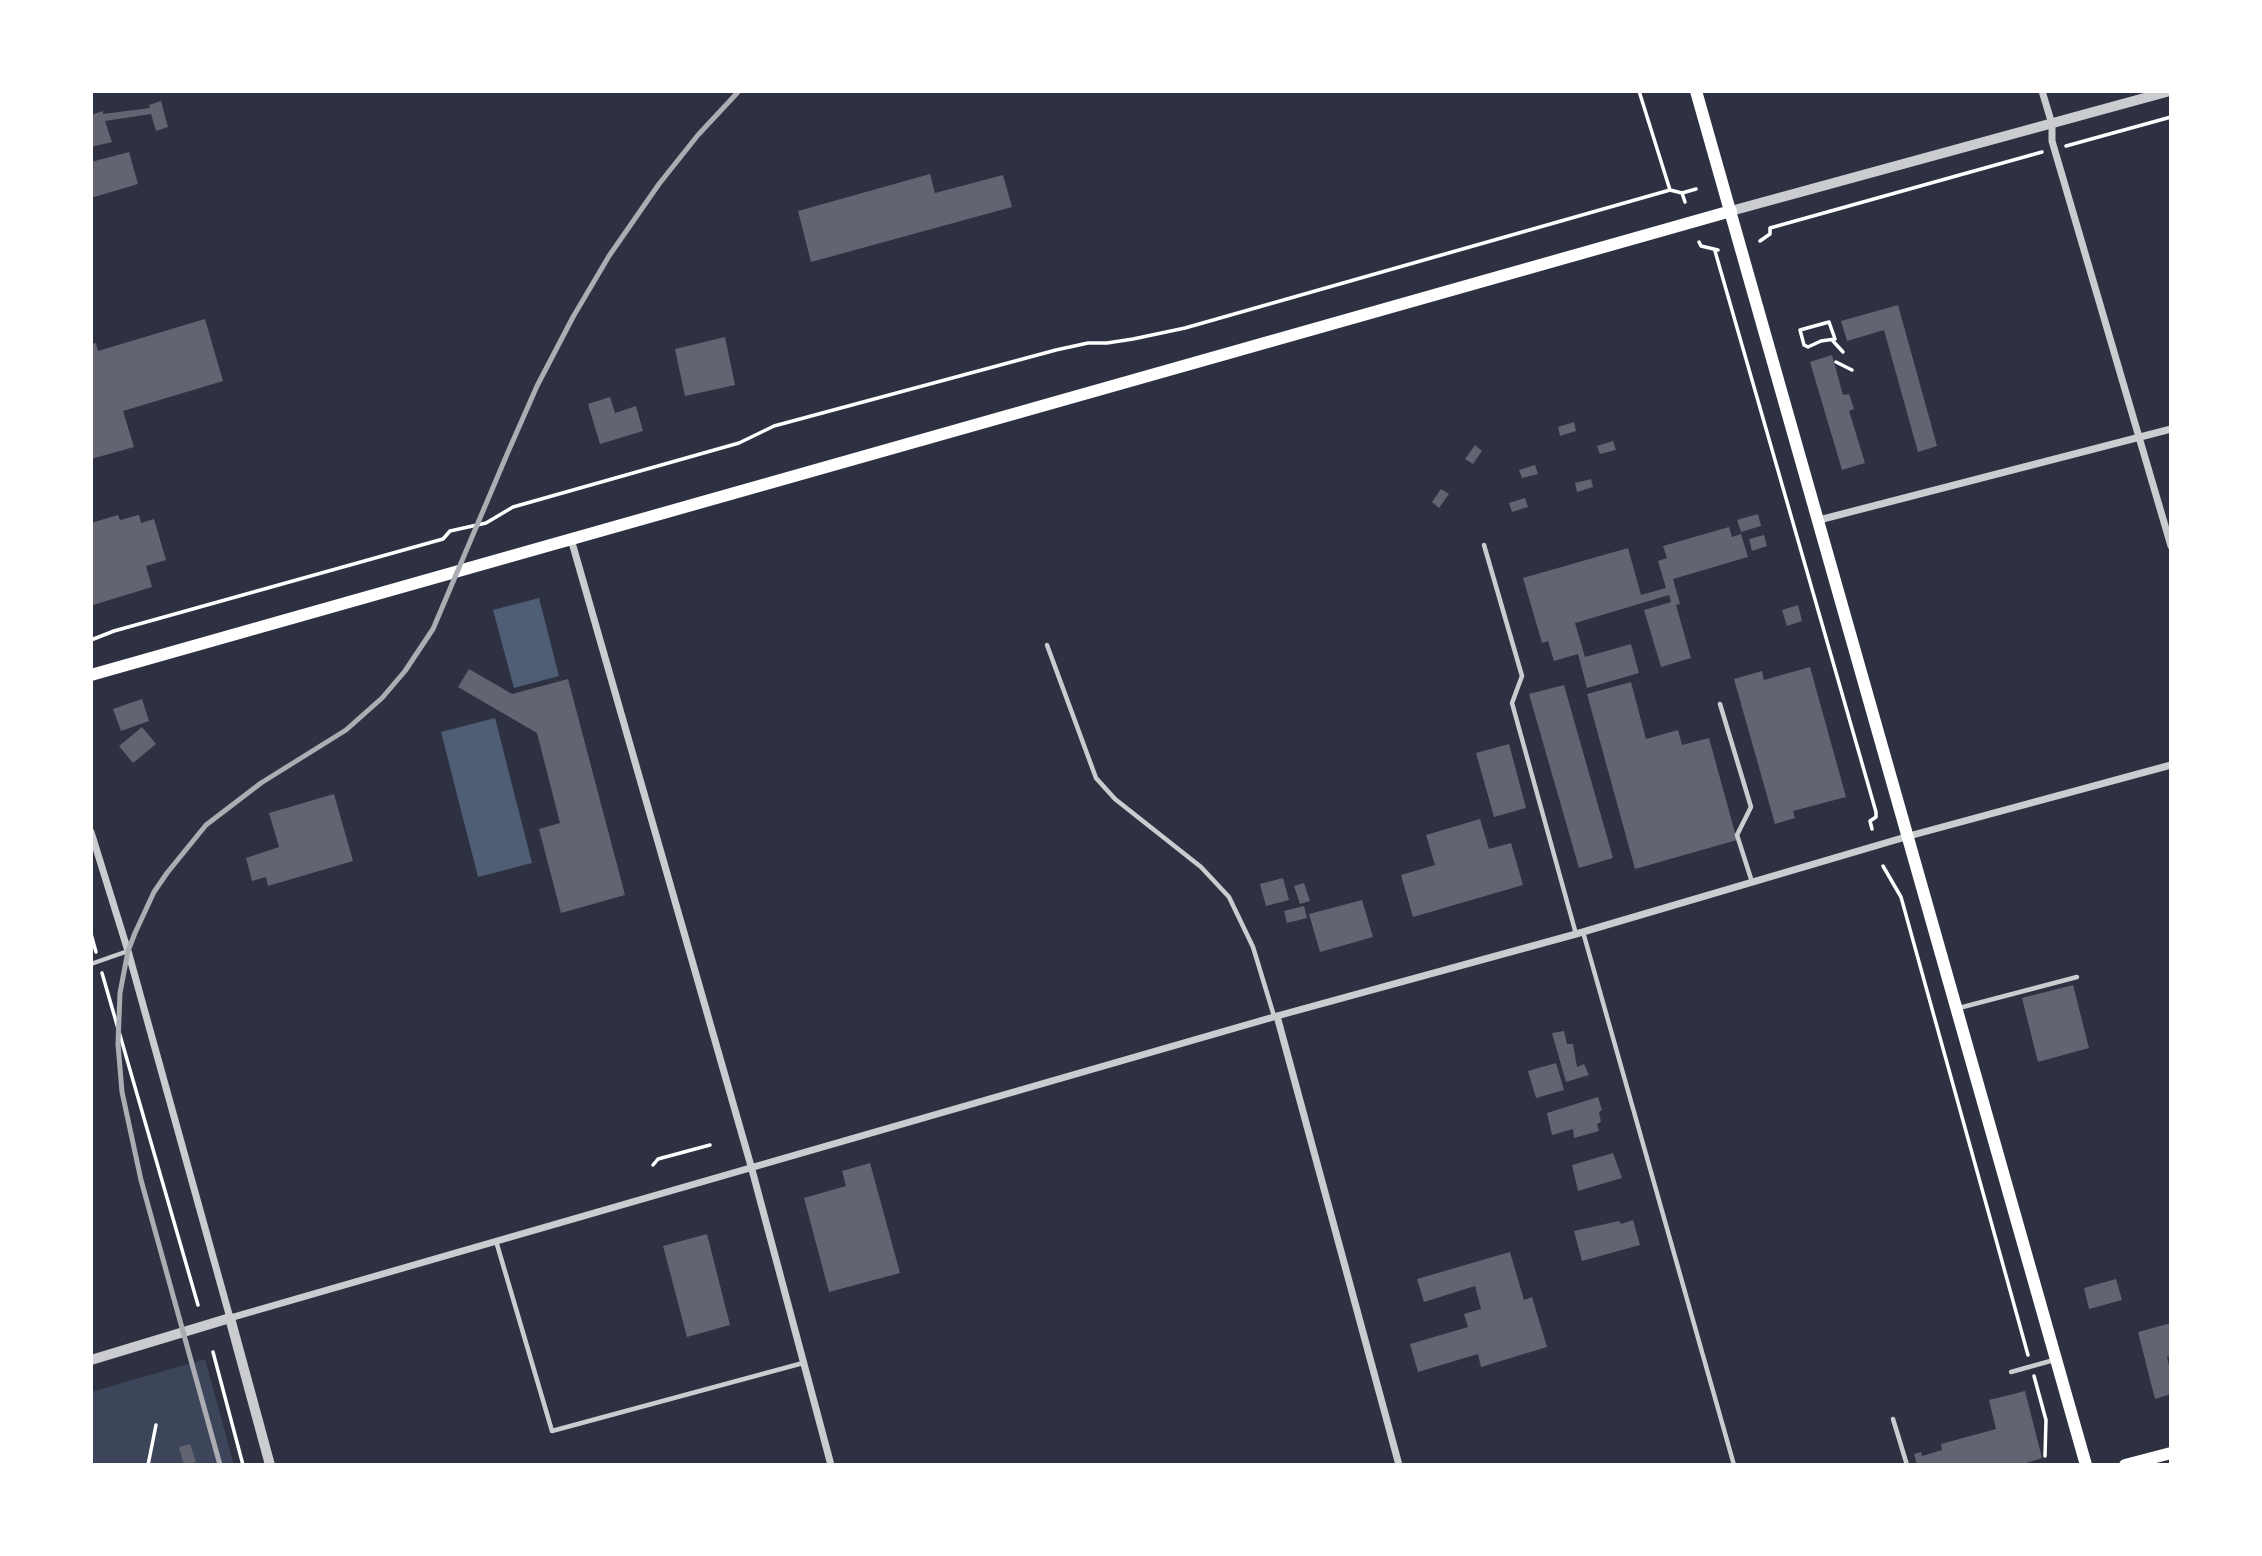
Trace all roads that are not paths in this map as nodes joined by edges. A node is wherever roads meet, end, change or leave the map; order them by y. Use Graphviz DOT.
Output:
graph roads {
  1 [pos="1696,91"];
  2 [pos="2042,91"];
  3 [pos="2170,91"];
  4 [pos="2052,124"];
  5 [pos="1731,211"];
  6 [pos="2171,429"];
  7 [pos="2138,438"];
  8 [pos="1819,520"];
  9 [pos="571,539"];
  10 [pos="1484,545"];
  11 [pos="2171,546"];
  12 [pos="1047,645"];
  13 [pos="91,676"];
  14 [pos="1720,704"];
  15 [pos="2171,765"];
  16 [pos="91,832"];
  17 [pos="1909,836"];
  18 [pos="1752,883"];
  19 [pos="1579,933"];
  20 [pos="128,951"];
  21 [pos="91,964"];
  22 [pos="2077,977"];
  23 [pos="1958,1008"];
  24 [pos="1276,1016"];
  25 [pos="751,1166"];
  26 [pos="496,1240"];
  27 [pos="230,1318"];
  28 [pos="2058,1359"];
  29 [pos="91,1360"];
  30 [pos="803,1363"];
  31 [pos="2011,1372"];
  32 [pos="1893,1419"];
  33 [pos="2171,1452"];
  34 [pos="270,1465"];
  35 [pos="831,1465"];
  36 [pos="1399,1465"];
  37 [pos="1734,1465"];
  38 [pos="1907,1465"];
  39 [pos="2086,1465"];
  40 [pos="2125,1465"];
  1 -- 5 [label="main road"];
  2 -- 4 [label="street"];
  3 -- 4 [label="street"];
  4 -- 5 [label="street"];
  4 -- 7 [label="street"];
  5 -- 8 [label="main road"];
  5 -- 9 [label="main road"];
  6 -- 7 [label="street"];
  7 -- 8 [label="street"];
  7 -- 11 [label="street"];
  8 -- 17 [label="main road"];
  9 -- 13 [label="main road"];
  9 -- 25 [label="street"];
  10 -- 19 [label="lane"];
  12 -- 24 [label="lane"];
  14 -- 18 [label="lane"];
  15 -- 17 [label="street"];
  16 -- 20 [label="street"];
  17 -- 18 [label="street"];
  17 -- 23 [label="main road"];
  18 -- 19 [label="street"];
  19 -- 24 [label="street"];
  19 -- 37 [label="lane"];
  20 -- 21 [label="lane"];
  20 -- 27 [label="street"];
  22 -- 23 [label="lane"];
  23 -- 28 [label="main road"];
  24 -- 25 [label="street"];
  24 -- 36 [label="street"];
  25 -- 26 [label="street"];
  25 -- 30 [label="street"];
  26 -- 27 [label="street"];
  26 -- 30 [label="lane"];
  27 -- 29 [label="street"];
  27 -- 34 [label="street"];
  28 -- 31 [label="lane"];
  28 -- 39 [label="main road"];
  30 -- 35 [label="street"];
  32 -- 38 [label="lane"];
  33 -- 40 [label="main road"];
}
